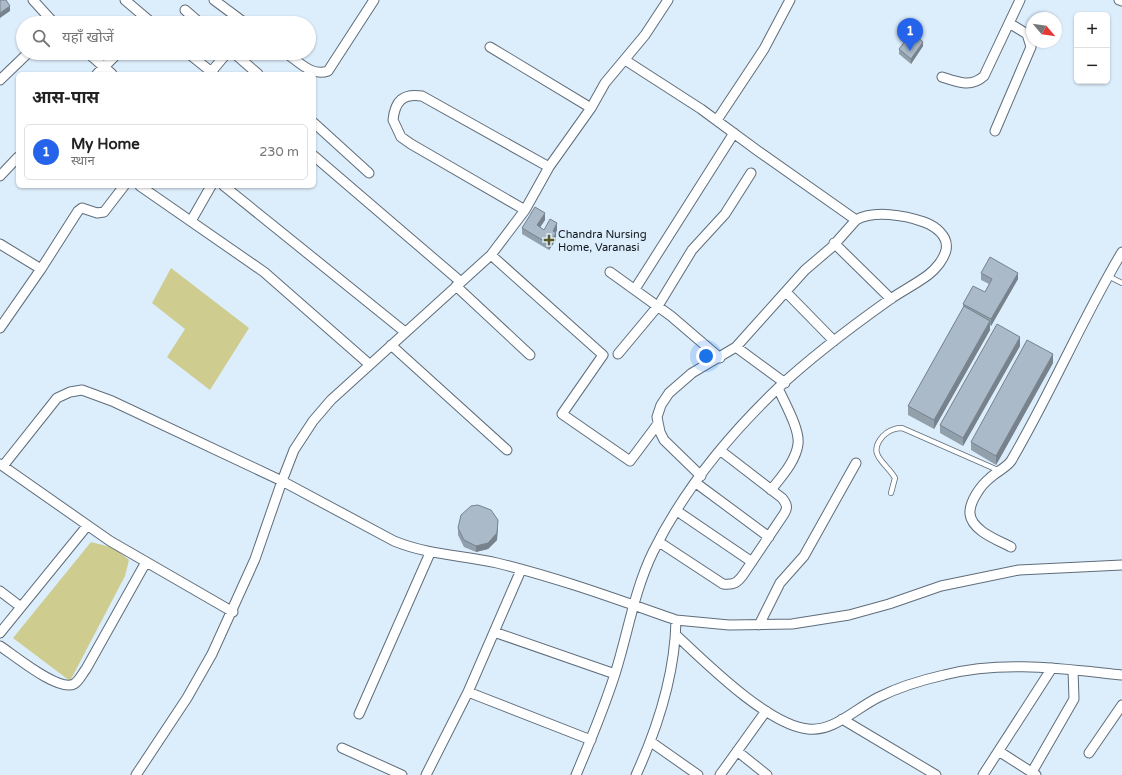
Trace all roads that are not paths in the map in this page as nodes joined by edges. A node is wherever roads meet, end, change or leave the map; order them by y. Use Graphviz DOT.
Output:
graph roads {
  1 [pos="33,0"];
  2 [pos="125,0"];
  3 [pos="214,0"];
  4 [pos="374,0"];
  5 [pos="668,0"];
  6 [pos="790,0"];
  7 [pos="1020,0"];
  8 [pos="1119,0"];
  9 [pos="1122,2"];
  10 [pos="185,10"];
  11 [pos="48,16"];
  12 [pos="143,16"];
  13 [pos="192,16"];
  14 [pos="236,16"];
  15 [pos="1009,23"];
  16 [pos="490,47"];
  17 [pos="21,60"];
  18 [pos="97,60"];
  19 [pos="110,60"];
  20 [pos="196,60"];
  21 [pos="222,60"];
  22 [pos="242,60"];
  23 [pos="296,60"];
  24 [pos="625,60"];
  25 [pos="104,66"];
  26 [pos="99,72"];
  27 [pos="110,72"];
  28 [pos="211,72"];
  29 [pos="213,72"];
  30 [pos="256,72"];
  31 [pos="312,72"];
  32 [pos="316,73"];
  33 [pos="942,77"];
  34 [pos="0,80"];
  35 [pos="591,108"];
  36 [pos="717,120"];
  37 [pos="316,125"];
  38 [pos="994,131"];
  39 [pos="734,133"];
  40 [pos="316,158"];
  41 [pos="16,159"];
  42 [pos="549,167"];
  43 [pos="369,173"];
  44 [pos="751,173"];
  45 [pos="0,176"];
  46 [pos="122,188"];
  47 [pos="143,188"];
  48 [pos="210,188"];
  49 [pos="226,188"];
  50 [pos="525,210"];
  51 [pos="856,220"];
  52 [pos="191,221"];
  53 [pos="0,244"];
  54 [pos="834,244"];
  55 [pos="1122,252"];
  56 [pos="491,255"];
  57 [pos="41,269"];
  58 [pos="610,272"];
  59 [pos="1108,276"];
  60 [pos="1122,283"];
  61 [pos="458,284"];
  62 [pos="635,290"];
  63 [pos="786,292"];
  64 [pos="891,299"];
  65 [pos="658,306"];
  66 [pos="0,328"];
  67 [pos="405,332"];
  68 [pos="834,341"];
  69 [pos="391,345"];
  70 [pos="736,347"];
  71 [pos="618,354"];
  72 [pos="530,355"];
  73 [pos="720,358"];
  74 [pos="369,364"];
  75 [pos="781,385"];
  76 [pos="657,425"];
  77 [pos="508,450"];
  78 [pos="721,451"];
  79 [pos="856,463"];
  80 [pos="1,465"];
  81 [pos="1000,471"];
  82 [pos="699,479"];
  83 [pos="282,481"];
  84 [pos="771,490"];
  85 [pos="891,493"];
  86 [pos="677,511"];
  87 [pos="87,526"];
  88 [pos="769,537"];
  89 [pos="659,542"];
  90 [pos="1011,547"];
  91 [pos="430,553"];
  92 [pos="146,562"];
  93 [pos="752,562"];
  94 [pos="1122,565"];
  95 [pos="521,570"];
  96 [pos="0,591"];
  97 [pos="633,605"];
  98 [pos="21,607"];
  99 [pos="233,612"];
  100 [pos="676,620"];
  101 [pos="759,625"];
  102 [pos="494,632"];
  103 [pos="0,633"];
  104 [pos="676,636"];
  105 [pos="0,646"];
  106 [pos="1052,668"];
  107 [pos="1073,670"];
  108 [pos="615,674"];
  109 [pos="1122,675"];
  110 [pos="468,692"];
  111 [pos="1122,705"];
  112 [pos="766,711"];
  113 [pos="359,714"];
  114 [pos="842,719"];
  115 [pos="591,740"];
  116 [pos="651,742"];
  117 [pos="342,748"];
  118 [pos="737,751"];
  119 [pos="1000,752"];
  120 [pos="1089,753"];
  121 [pos="1034,774"];
  122 [pos="136,775"];
  123 [pos="402,775"];
  124 [pos="426,775"];
  125 [pos="576,775"];
  126 [pos="636,775"];
  127 [pos="698,775"];
  128 [pos="720,775"];
  129 [pos="766,775"];
  130 [pos="936,775"];
  131 [pos="983,775"];
  1 -- 11 [label="street"];
  2 -- 12 [label="street"];
  3 -- 14 [label="street"];
  4 -- 32 [label="street"];
  5 -- 24 [label="street"];
  6 -- 36 [label="street"];
  7 -- 15 [label="street"];
  8 -- 9 [label="street"];
  10 -- 13 [label="street"];
  15 -- 33 [label="street"];
  15 -- 38 [label="street"];
  16 -- 35 [label="street"];
  17 -- 34 [label="street"];
  18 -- 25 [label="street"];
  19 -- 25 [label="street"];
  20 -- 28 [label="street"];
  21 -- 29 [label="street"];
  22 -- 30 [label="street"];
  23 -- 31 [label="street"];
  24 -- 35 [label="street"];
  24 -- 36 [label="street"];
  25 -- 26 [label="street"];
  25 -- 27 [label="street"];
  35 -- 42 [label="street"];
  36 -- 39 [label="street"];
  37 -- 43 [label="street"];
  39 -- 51 [label="street"];
  39 -- 62 [label="street"];
  40 -- 61 [label="street"];
  41 -- 45 [label="street"];
  42 -- 50 [label="street"];
  42 -- 50 [label="street"];
  44 -- 65 [label="street"];
  46 -- 57 [label="street"];
  47 -- 52 [label="street"];
  48 -- 52 [label="street"];
  49 -- 67 [label="street"];
  50 -- 56 [label="street"];
  51 -- 54 [label="street"];
  51 -- 64 [label="street"];
  52 -- 74 [label="street"];
  53 -- 57 [label="street"];
  54 -- 63 [label="street"];
  54 -- 64 [label="street"];
  55 -- 59 [label="street"];
  56 -- 61 [label="street"];
  56 -- 76 [label="street"];
  57 -- 66 [label="street"];
  58 -- 62 [label="street"];
  59 -- 60 [label="lane"];
  59 -- 81 [label="street"];
  61 -- 67 [label="street"];
  61 -- 72 [label="street"];
  62 -- 65 [label="street"];
  63 -- 68 [label="street"];
  63 -- 70 [label="street"];
  64 -- 68 [label="street"];
  65 -- 71 [label="street"];
  65 -- 73 [label="street"];
  67 -- 69 [label="street"];
  68 -- 75 [label="street"];
  69 -- 74 [label="street"];
  69 -- 77 [label="street"];
  70 -- 73 [label="street"];
  70 -- 75 [label="street"];
  73 -- 76 [label="street"];
  74 -- 83 [label="street"];
  75 -- 78 [label="street"];
  75 -- 84 [label="street"];
  76 -- 82 [label="street"];
  78 -- 82 [label="street"];
  78 -- 84 [label="street"];
  79 -- 101 [label="street"];
  80 -- 83 [label="street"];
  80 -- 87 [label="street"];
  81 -- 85 [label="lane"];
  81 -- 90 [label="street"];
  82 -- 86 [label="street"];
  82 -- 88 [label="street"];
  83 -- 91 [label="street"];
  83 -- 99 [label="street"];
  84 -- 88 [label="street"];
  86 -- 89 [label="street"];
  86 -- 93 [label="street"];
  87 -- 92 [label="street"];
  87 -- 98 [label="street"];
  88 -- 93 [label="street"];
  89 -- 93 [label="street"];
  89 -- 97 [label="street"];
  91 -- 95 [label="street"];
  91 -- 113 [label="street"];
  92 -- 99 [label="street"];
  92 -- 105 [label="street"];
  94 -- 101 [label="street"];
  95 -- 97 [label="street"];
  95 -- 102 [label="street"];
  96 -- 98 [label="street"];
  97 -- 100 [label="street"];
  97 -- 108 [label="street"];
  98 -- 103 [label="street"];
  99 -- 122 [label="street"];
  100 -- 101 [label="street"];
  100 -- 104 [label="street"];
  102 -- 108 [label="street"];
  102 -- 110 [label="street"];
  104 -- 112 [label="street"];
  104 -- 116 [label="street"];
  106 -- 107 [label="street"];
  106 -- 114 [label="street"];
  106 -- 119 [label="street"];
  107 -- 109 [label="street"];
  107 -- 121 [label="street"];
  108 -- 115 [label="street"];
  110 -- 115 [label="street"];
  110 -- 124 [label="street"];
  111 -- 120 [label="street"];
  112 -- 114 [label="street"];
  112 -- 118 [label="street"];
  114 -- 130 [label="street"];
  115 -- 125 [label="street"];
  116 -- 126 [label="street"];
  116 -- 127 [label="street"];
  117 -- 123 [label="street"];
  118 -- 128 [label="street"];
  118 -- 129 [label="street"];
  119 -- 121 [label="street"];
  119 -- 131 [label="street"];
}
